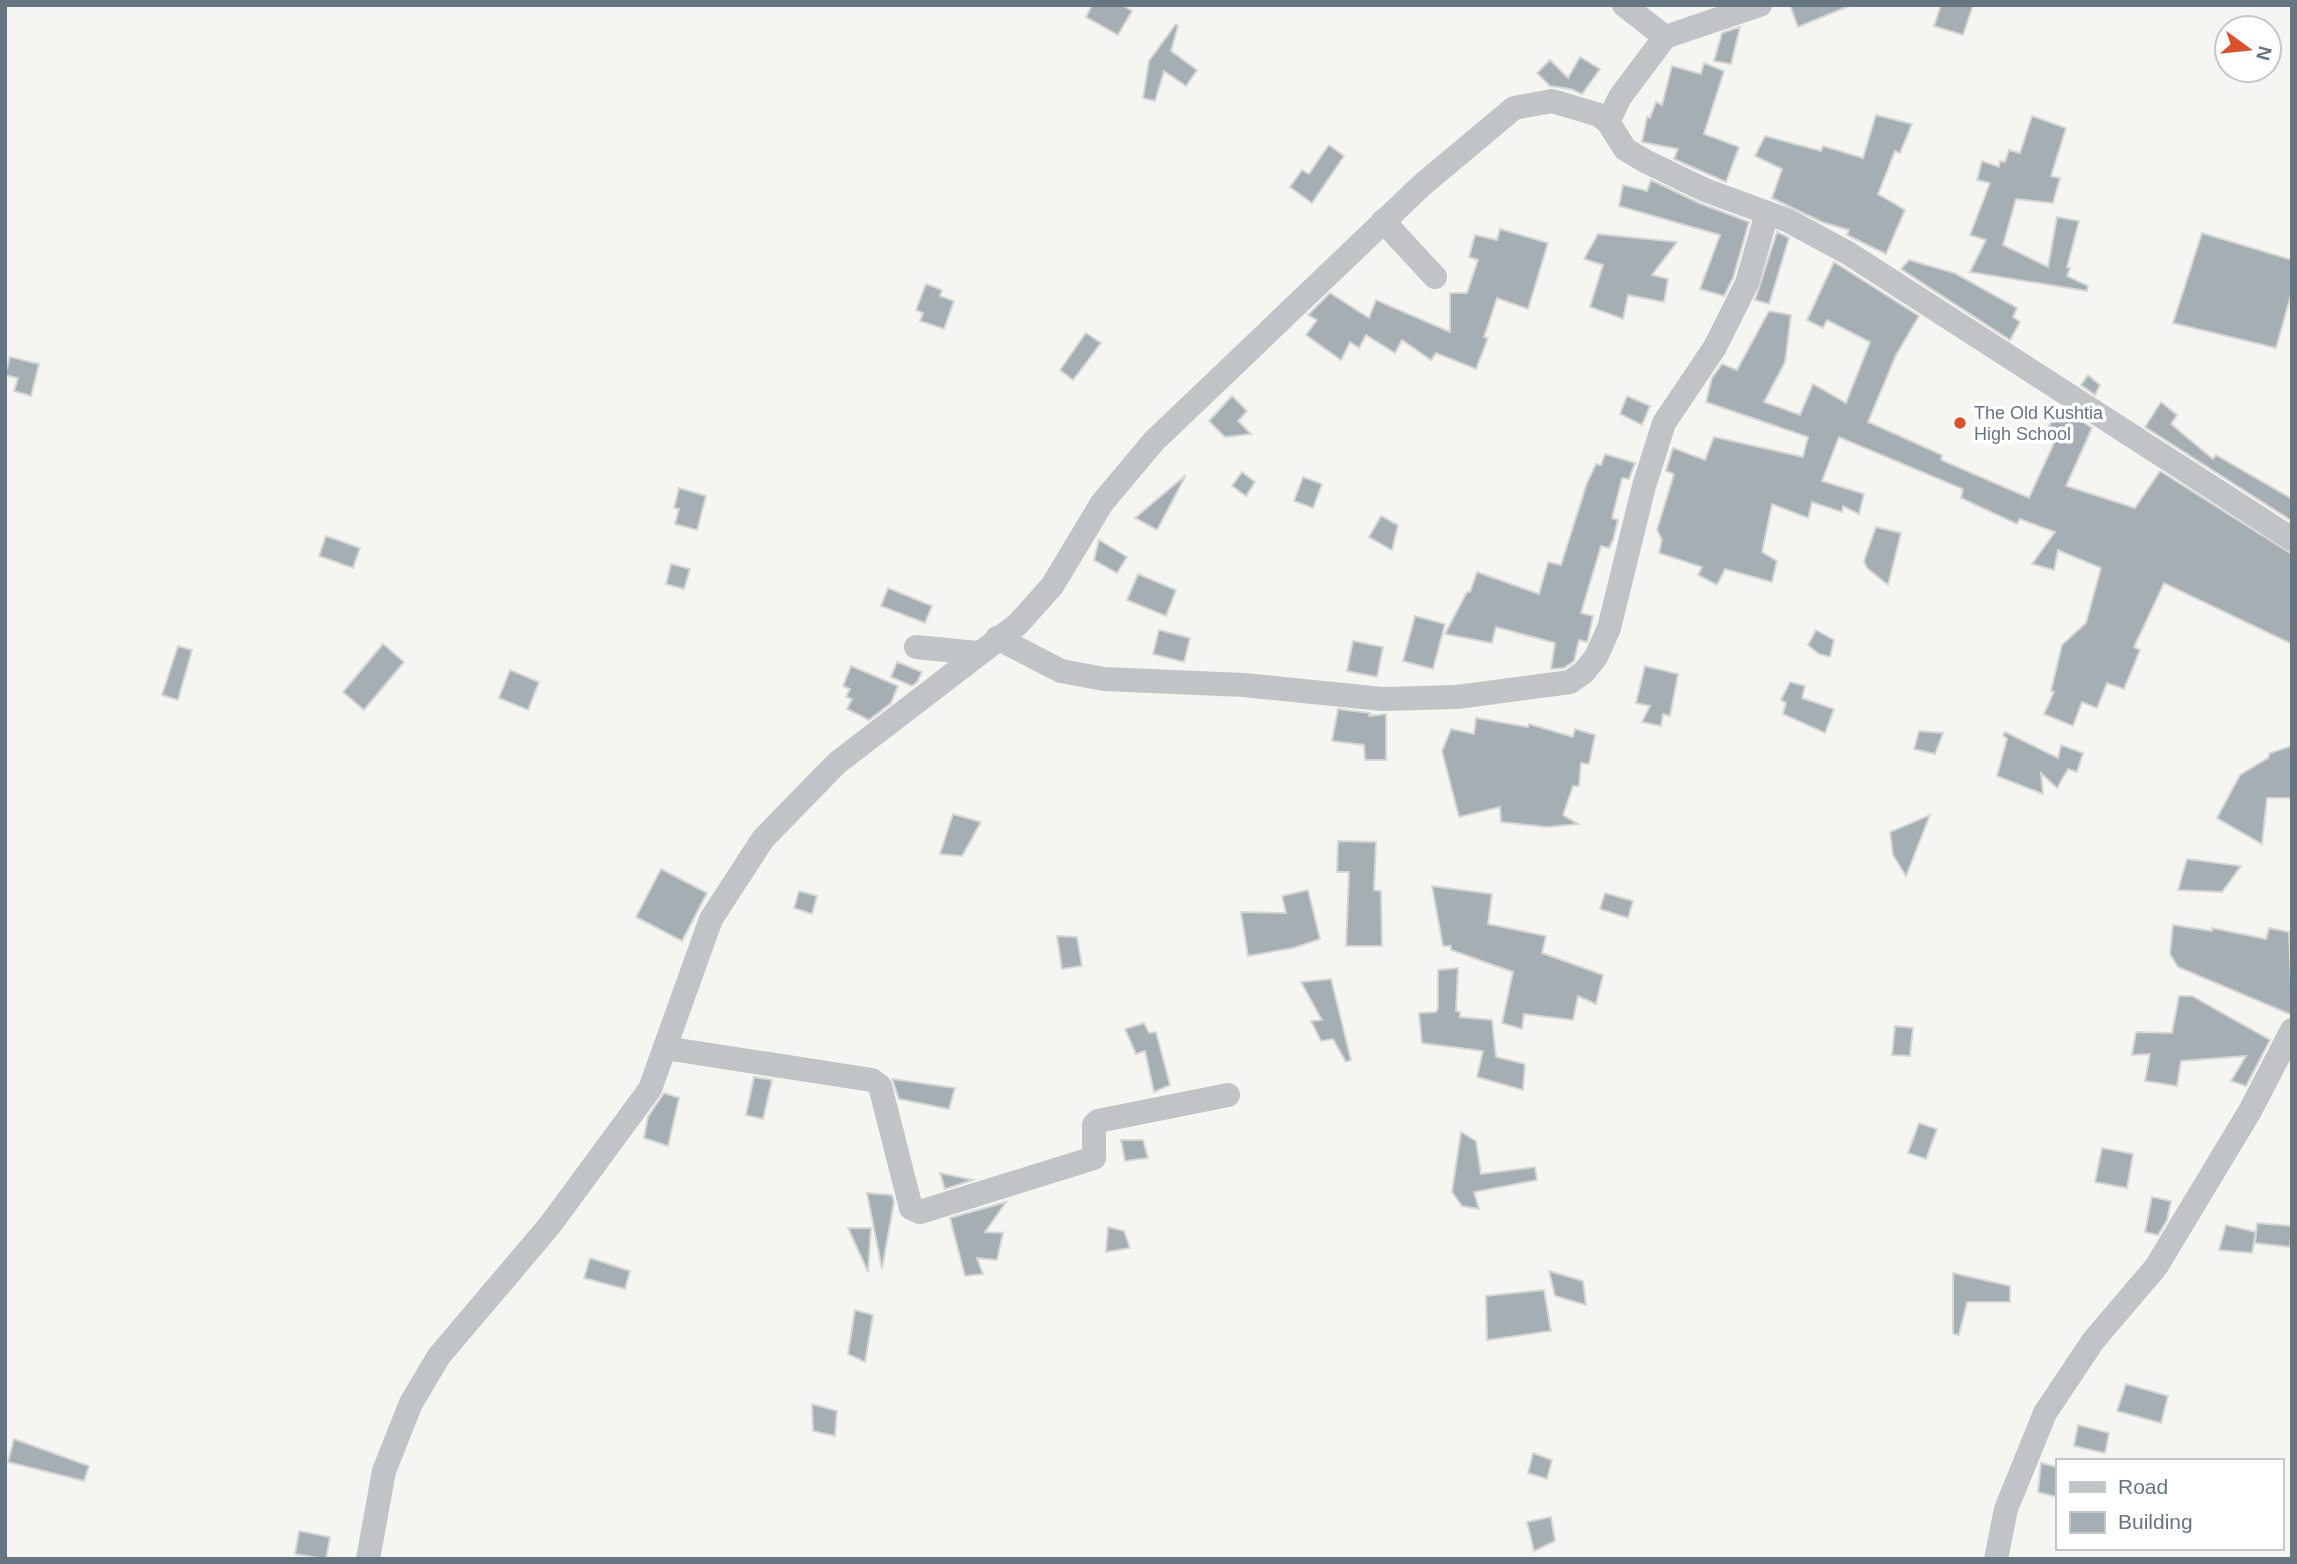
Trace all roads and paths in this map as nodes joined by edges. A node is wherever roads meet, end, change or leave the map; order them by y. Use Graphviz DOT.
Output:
graph roads {
  1 [pos="1624,5"];
  2 [pos="1760,5"];
  3 [pos="1665,37"];
  4 [pos="1608,122"];
  5 [pos="1767,213"];
  6 [pos="1384,221"];
  7 [pos="1435,277"];
  8 [pos="2292,540"];
  9 [pos="997,638"];
  10 [pos="916,647"];
  11 [pos="977,653"];
  12 [pos="2292,1030"];
  13 [pos="664,1048"];
  14 [pos="1228,1095"];
  15 [pos="368,1559"];
  16 [pos="1996,1559"];
  1 -- 3 [label="street"];
  2 -- 3 [label="street"];
  3 -- 4 [label="street"];
  4 -- 5 [label="street"];
  4 -- 6 [label="street"];
  5 -- 8 [label="street"];
  5 -- 9 [label="street"];
  6 -- 7 [label="street"];
  6 -- 9 [label="street"];
  9 -- 11 [label="street"];
  10 -- 11 [label="street"];
  11 -- 13 [label="street"];
  12 -- 16 [label="street"];
  13 -- 14 [label="street"];
  13 -- 15 [label="street"];
}
